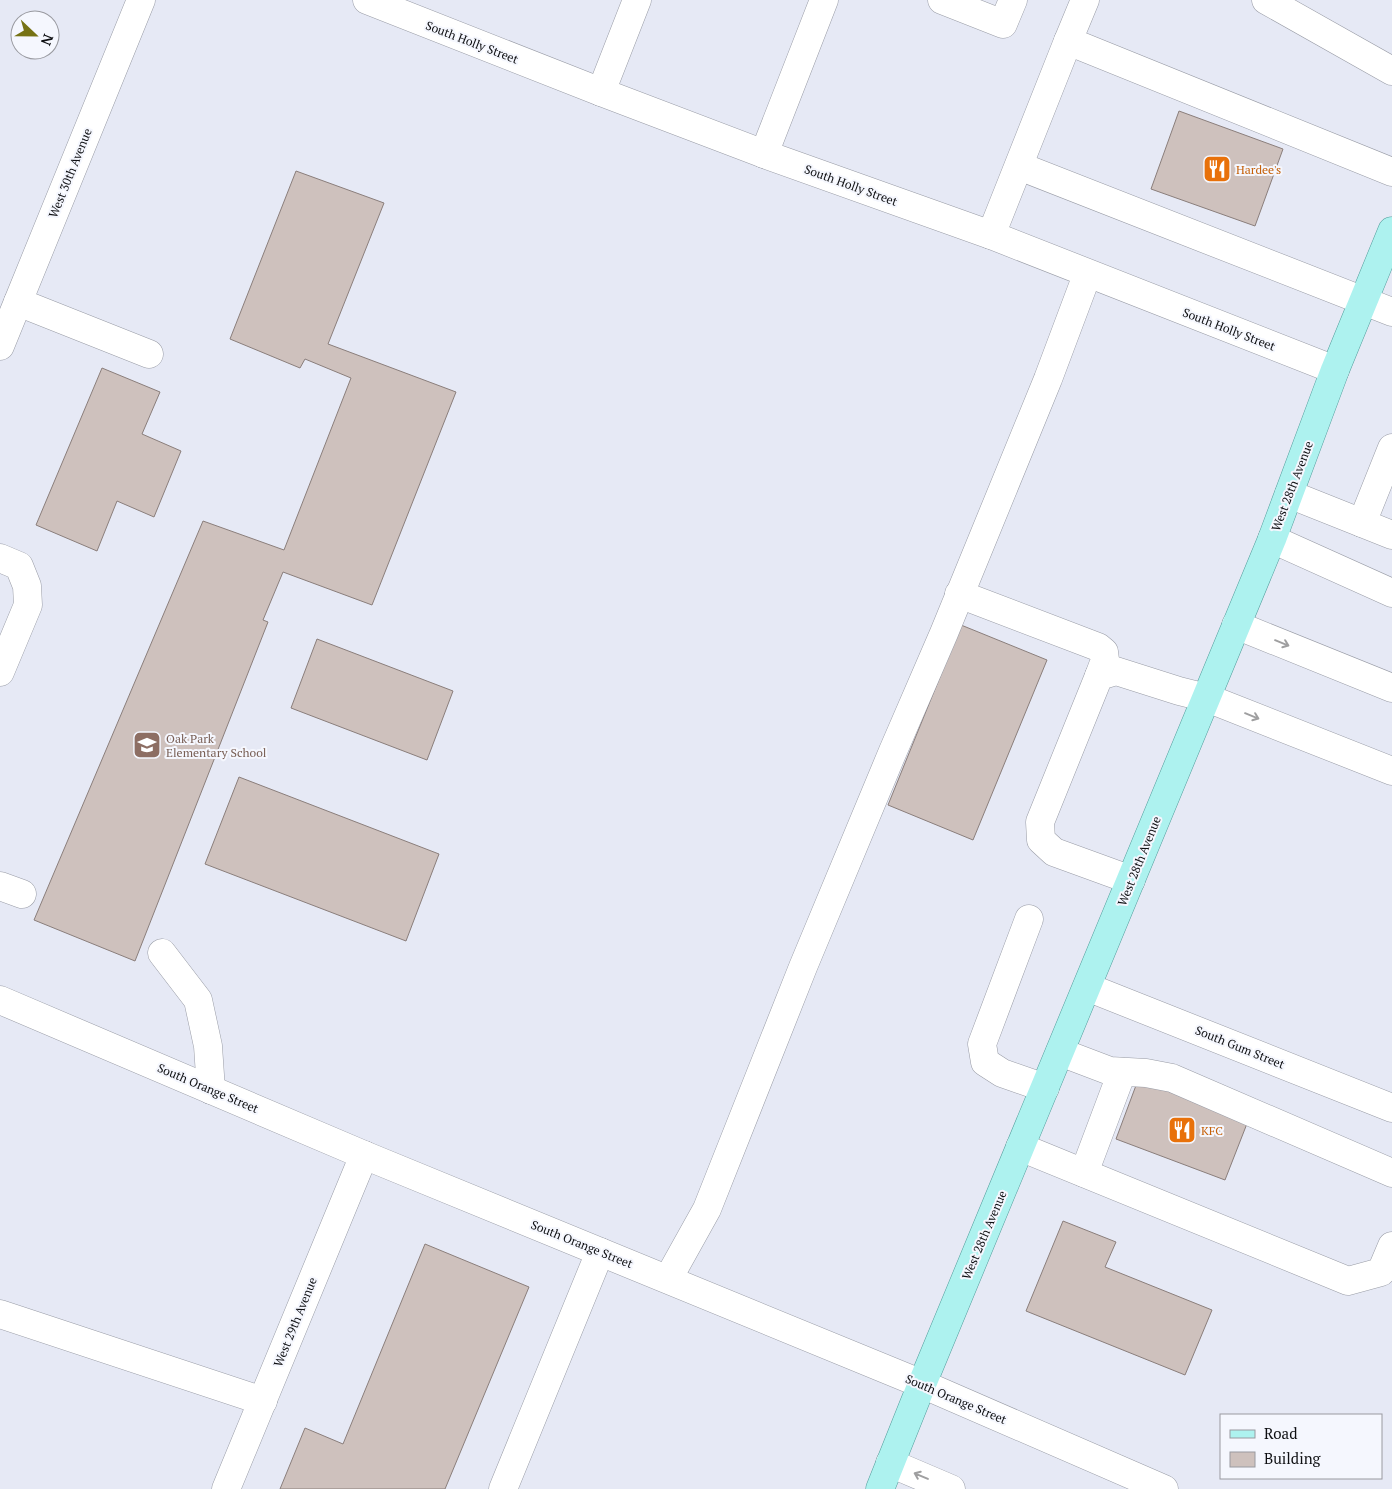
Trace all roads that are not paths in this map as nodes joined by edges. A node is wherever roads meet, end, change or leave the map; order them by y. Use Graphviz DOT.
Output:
graph roads {
  1 [pos="141,0"];
  2 [pos="367,0"];
  3 [pos="637,0"];
  4 [pos="824,0"];
  5 [pos="942,0"];
  6 [pos="1014,0"];
  7 [pos="1085,0"];
  8 [pos="1266,0"];
  9 [pos="1068,41"];
  10 [pos="1392,71"];
  11 [pos="601,92"];
  12 [pos="764,154"];
  13 [pos="1019,166"];
  14 [pos="1392,172"];
  15 [pos="1392,231"];
  16 [pos="990,236"];
  17 [pos="1087,275"];
  18 [pos="1364,300"];
  19 [pos="18,302"];
  20 [pos="1392,312"];
  21 [pos="0,346"];
  22 [pos="149,354"];
  23 [pos="1336,370"];
  24 [pos="1392,448"];
  25 [pos="1289,494"];
  26 [pos="1362,523"];
  27 [pos="1392,536"];
  28 [pos="1272,540"];
  29 [pos="0,558"];
  30 [pos="1392,592"];
  31 [pos="960,594"];
  32 [pos="1236,625"];
  33 [pos="0,672"];
  34 [pos="1099,676"];
  35 [pos="1392,688"];
  36 [pos="1206,698"];
  37 [pos="1392,771"];
  38 [pos="1131,880"];
  39 [pos="1029,919"];
  40 [pos="162,953"];
  41 [pos="1087,987"];
  42 [pos="0,1000"];
  43 [pos="1060,1052"];
  44 [pos="1122,1072"];
  45 [pos="1045,1088"];
  46 [pos="211,1090"];
  47 [pos="1392,1108"];
  48 [pos="1020,1147"];
  49 [pos="364,1155"];
  50 [pos="1084,1173"];
  51 [pos="1392,1173"];
  52 [pos="1392,1246"];
  53 [pos="600,1252"];
  54 [pos="668,1279"];
  55 [pos="0,1314"];
  56 [pos="922,1384"];
  57 [pos="263,1401"];
  58 [pos="890,1463"];
  59 [pos="226,1489"];
  60 [pos="503,1489"];
  61 [pos="880,1489"];
  62 [pos="951,1489"];
  63 [pos="1164,1489"];
  1 -- 19 [label="street, West 30th Avenue"];
  2 -- 11 [label="street, South Holly Street"];
  3 -- 11 [label="street"];
  4 -- 12 [label="street"];
  5 -- 6 [label="street"];
  7 -- 9 [label="street"];
  8 -- 10 [label="street"];
  9 -- 13 [label="street"];
  9 -- 14 [label="street"];
  11 -- 12 [label="street, South Holly Street"];
  12 -- 16 [label="street, South Holly Street"];
  13 -- 16 [label="street"];
  13 -- 18 [label="street"];
  15 -- 18 [label="main road, West 28th Avenue"];
  16 -- 17 [label="street, South Holly Street"];
  17 -- 23 [label="street, South Holly Street"];
  17 -- 31 [label="street"];
  18 -- 20 [label="street"];
  18 -- 23 [label="main road, West 28th Avenue"];
  19 -- 21 [label="street, West 30th Avenue"];
  19 -- 22 [label="street"];
  23 -- 25 [label="main road, West 28th Avenue"];
  24 -- 26 [label="street"];
  25 -- 26 [label="street"];
  25 -- 28 [label="main road, West 28th Avenue"];
  26 -- 27 [label="street"];
  28 -- 30 [label="street"];
  28 -- 32 [label="main road, West 28th Avenue"];
  29 -- 33 [label="street"];
  31 -- 34 [label="street"];
  31 -- 54 [label="street"];
  32 -- 35 [label="street, one-way"];
  32 -- 36 [label="main road, West 28th Avenue"];
  34 -- 36 [label="street"];
  34 -- 38 [label="street"];
  36 -- 37 [label="street, one-way"];
  36 -- 38 [label="main road, West 28th Avenue"];
  38 -- 41 [label="main road, West 28th Avenue"];
  39 -- 45 [label="street"];
  40 -- 46 [label="street"];
  41 -- 43 [label="main road, West 28th Avenue"];
  41 -- 47 [label="street, South Gum Street"];
  42 -- 46 [label="street, South Orange Street"];
  43 -- 44 [label="street"];
  43 -- 45 [label="main road, West 28th Avenue"];
  44 -- 50 [label="street"];
  44 -- 51 [label="street"];
  45 -- 48 [label="main road, West 28th Avenue"];
  46 -- 49 [label="street, South Orange Street"];
  48 -- 50 [label="street"];
  48 -- 56 [label="main road, West 28th Avenue"];
  49 -- 53 [label="street, South Orange Street"];
  49 -- 57 [label="street, West 29th Avenue"];
  50 -- 52 [label="street"];
  53 -- 54 [label="street, South Orange Street"];
  53 -- 60 [label="street"];
  54 -- 56 [label="street, South Orange Street"];
  55 -- 57 [label="street"];
  56 -- 58 [label="main road, West 28th Avenue"];
  56 -- 63 [label="street, South Orange Street"];
  57 -- 59 [label="street, West 29th Avenue"];
  58 -- 61 [label="main road, West 28th Avenue"];
  62 -- 58 [label="street, one-way"];
}
